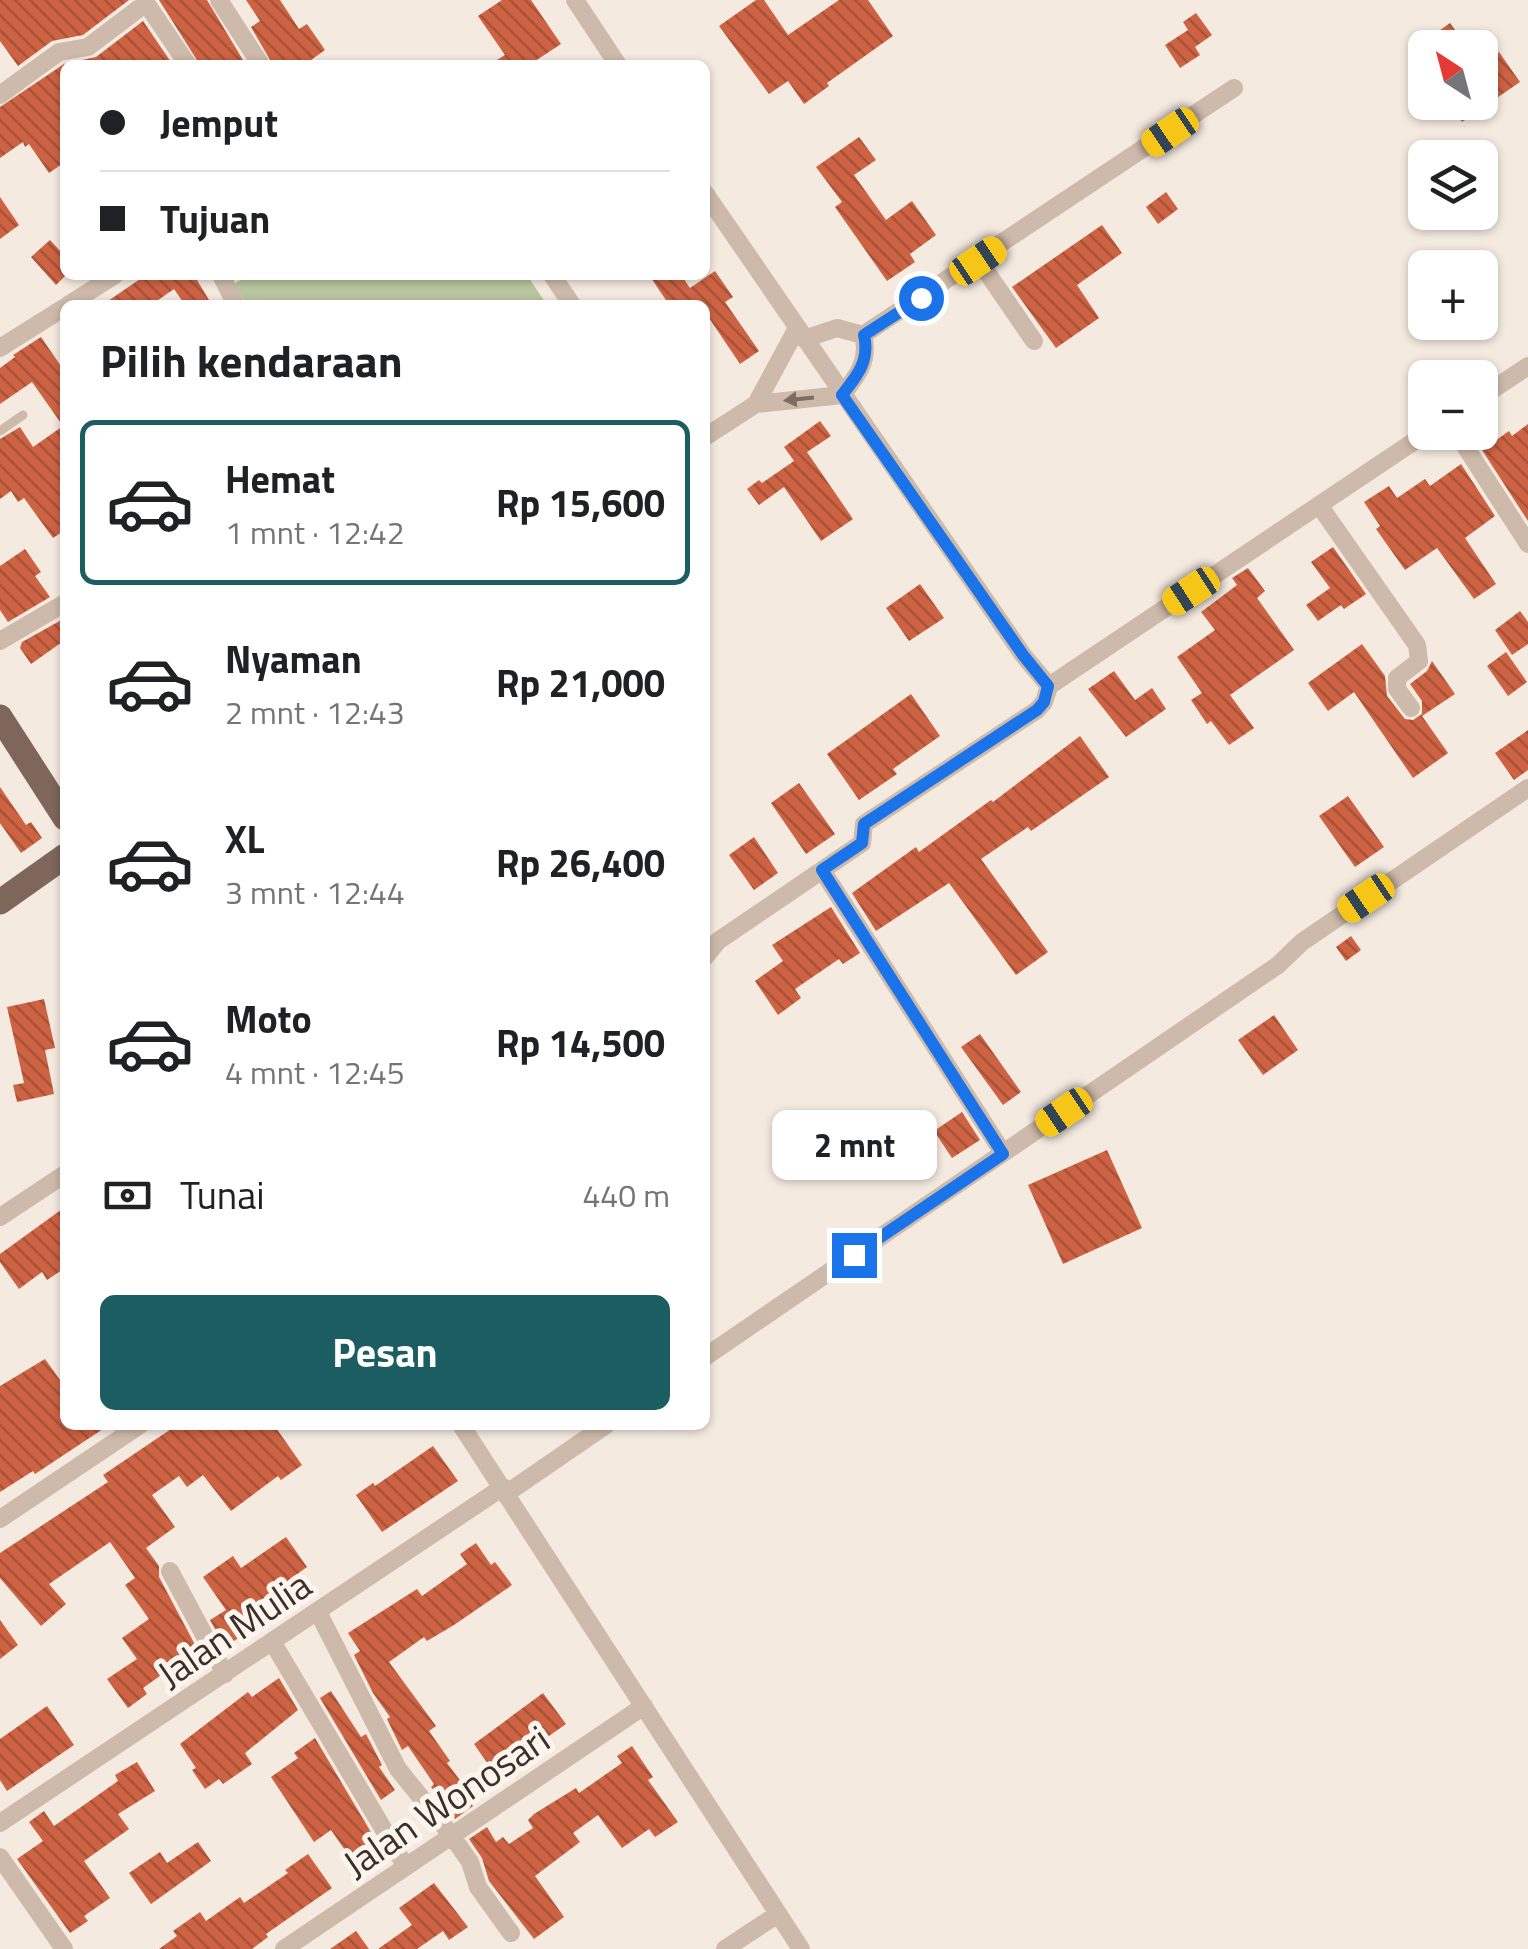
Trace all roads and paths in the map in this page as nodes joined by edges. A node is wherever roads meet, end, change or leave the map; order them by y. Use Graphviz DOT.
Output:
graph roads {
  1 [pos="219,0"];
  2 [pos="575,0"];
  3 [pos="145,1"];
  4 [pos="185,60"];
  5 [pos="258,60"];
  6 [pos="615,60"];
  7 [pos="1234,88"];
  8 [pos="0,94"];
  9 [pos="710,200"];
  10 [pos="978,261"];
  11 [pos="107,280"];
  12 [pos="75,300"];
  13 [pos="60,310"];
  14 [pos="801,334"];
  15 [pos="864,335"];
  16 [pos="1034,341"];
  17 [pos="0,348"];
  18 [pos="1528,366"];
  19 [pos="1498,386"];
  20 [pos="842,395"];
  21 [pos="756,404"];
  22 [pos="23,416"];
  23 [pos="0,431"];
  24 [pos="710,435"];
  25 [pos="1408,446"];
  26 [pos="1468,450"];
  27 [pos="1319,506"];
  28 [pos="1528,544"];
  29 [pos="60,606"];
  30 [pos="0,642"];
  31 [pos="1048,686"];
  32 [pos="1411,708"];
  33 [pos="2,724"];
  34 [pos="1528,788"];
  35 [pos="60,811"];
  36 [pos="60,860"];
  37 [pos="822,870"];
  38 [pos="0,902"];
  39 [pos="710,949"];
  40 [pos="1003,1154"];
  41 [pos="60,1177"];
  42 [pos="0,1217"];
  43 [pos="710,1354"];
  44 [pos="133,1430"];
  45 [pos="464,1430"];
  46 [pos="598,1430"];
  47 [pos="505,1490"];
  48 [pos="0,1519"];
  49 [pos="170,1570"];
  50 [pos="318,1612"];
  51 [pos="273,1643"];
  52 [pos="225,1674"];
  53 [pos="644,1706"];
  54 [pos="0,1824"];
  55 [pos="452,1836"];
  56 [pos="0,1857"];
  57 [pos="406,1867"];
  58 [pos="778,1914"];
  59 [pos="510,1934"];
  60 [pos="64,1949"];
  61 [pos="284,1949"];
  62 [pos="724,1949"];
  63 [pos="801,1949"];
  1 -- 5 [label="street"];
  2 -- 6 [label="street"];
  3 -- 4 [label="street"];
  3 -- 8 [label="street"];
  7 -- 10 [label="street"];
  9 -- 14 [label="street"];
  10 -- 15 [label="street"];
  10 -- 16 [label="street"];
  11 -- 12 [label="street"];
  13 -- 17 [label="street"];
  14 -- 15 [label="street"];
  14 -- 20 [label="street"];
  14 -- 21 [label="street"];
  15 -- 20 [label="street"];
  18 -- 19 [label="street"];
  20 -- 21 [label="street, one-way"];
  20 -- 31 [label="street"];
  21 -- 24 [label="street"];
  22 -- 23 [label="lane"];
  25 -- 27 [label="street"];
  26 -- 28 [label="street"];
  27 -- 31 [label="street"];
  27 -- 32 [label="street"];
  29 -- 30 [label="street"];
  31 -- 37 [label="street"];
  33 -- 35 [label="main road"];
  34 -- 40 [label="street"];
  36 -- 38 [label="main road"];
  37 -- 39 [label="street"];
  37 -- 40 [label="street"];
  40 -- 43 [label="street"];
  41 -- 42 [label="street"];
  44 -- 48 [label="street"];
  45 -- 47 [label="street"];
  46 -- 47 [label="street, Jalan Mulia"];
  47 -- 50 [label="street, Jalan Mulia"];
  47 -- 53 [label="street"];
  49 -- 52 [label="street"];
  50 -- 51 [label="street, Jalan Mulia"];
  50 -- 55 [label="street"];
  51 -- 52 [label="street, Jalan Mulia"];
  51 -- 57 [label="street"];
  52 -- 54 [label="street, Jalan Mulia"];
  53 -- 55 [label="street, Jalan Wonosari"];
  53 -- 58 [label="street"];
  55 -- 57 [label="street, Jalan Wonosari"];
  55 -- 59 [label="street"];
  56 -- 60 [label="street"];
  57 -- 61 [label="street, Jalan Wonosari"];
  58 -- 62 [label="street"];
  58 -- 63 [label="street"];
}
